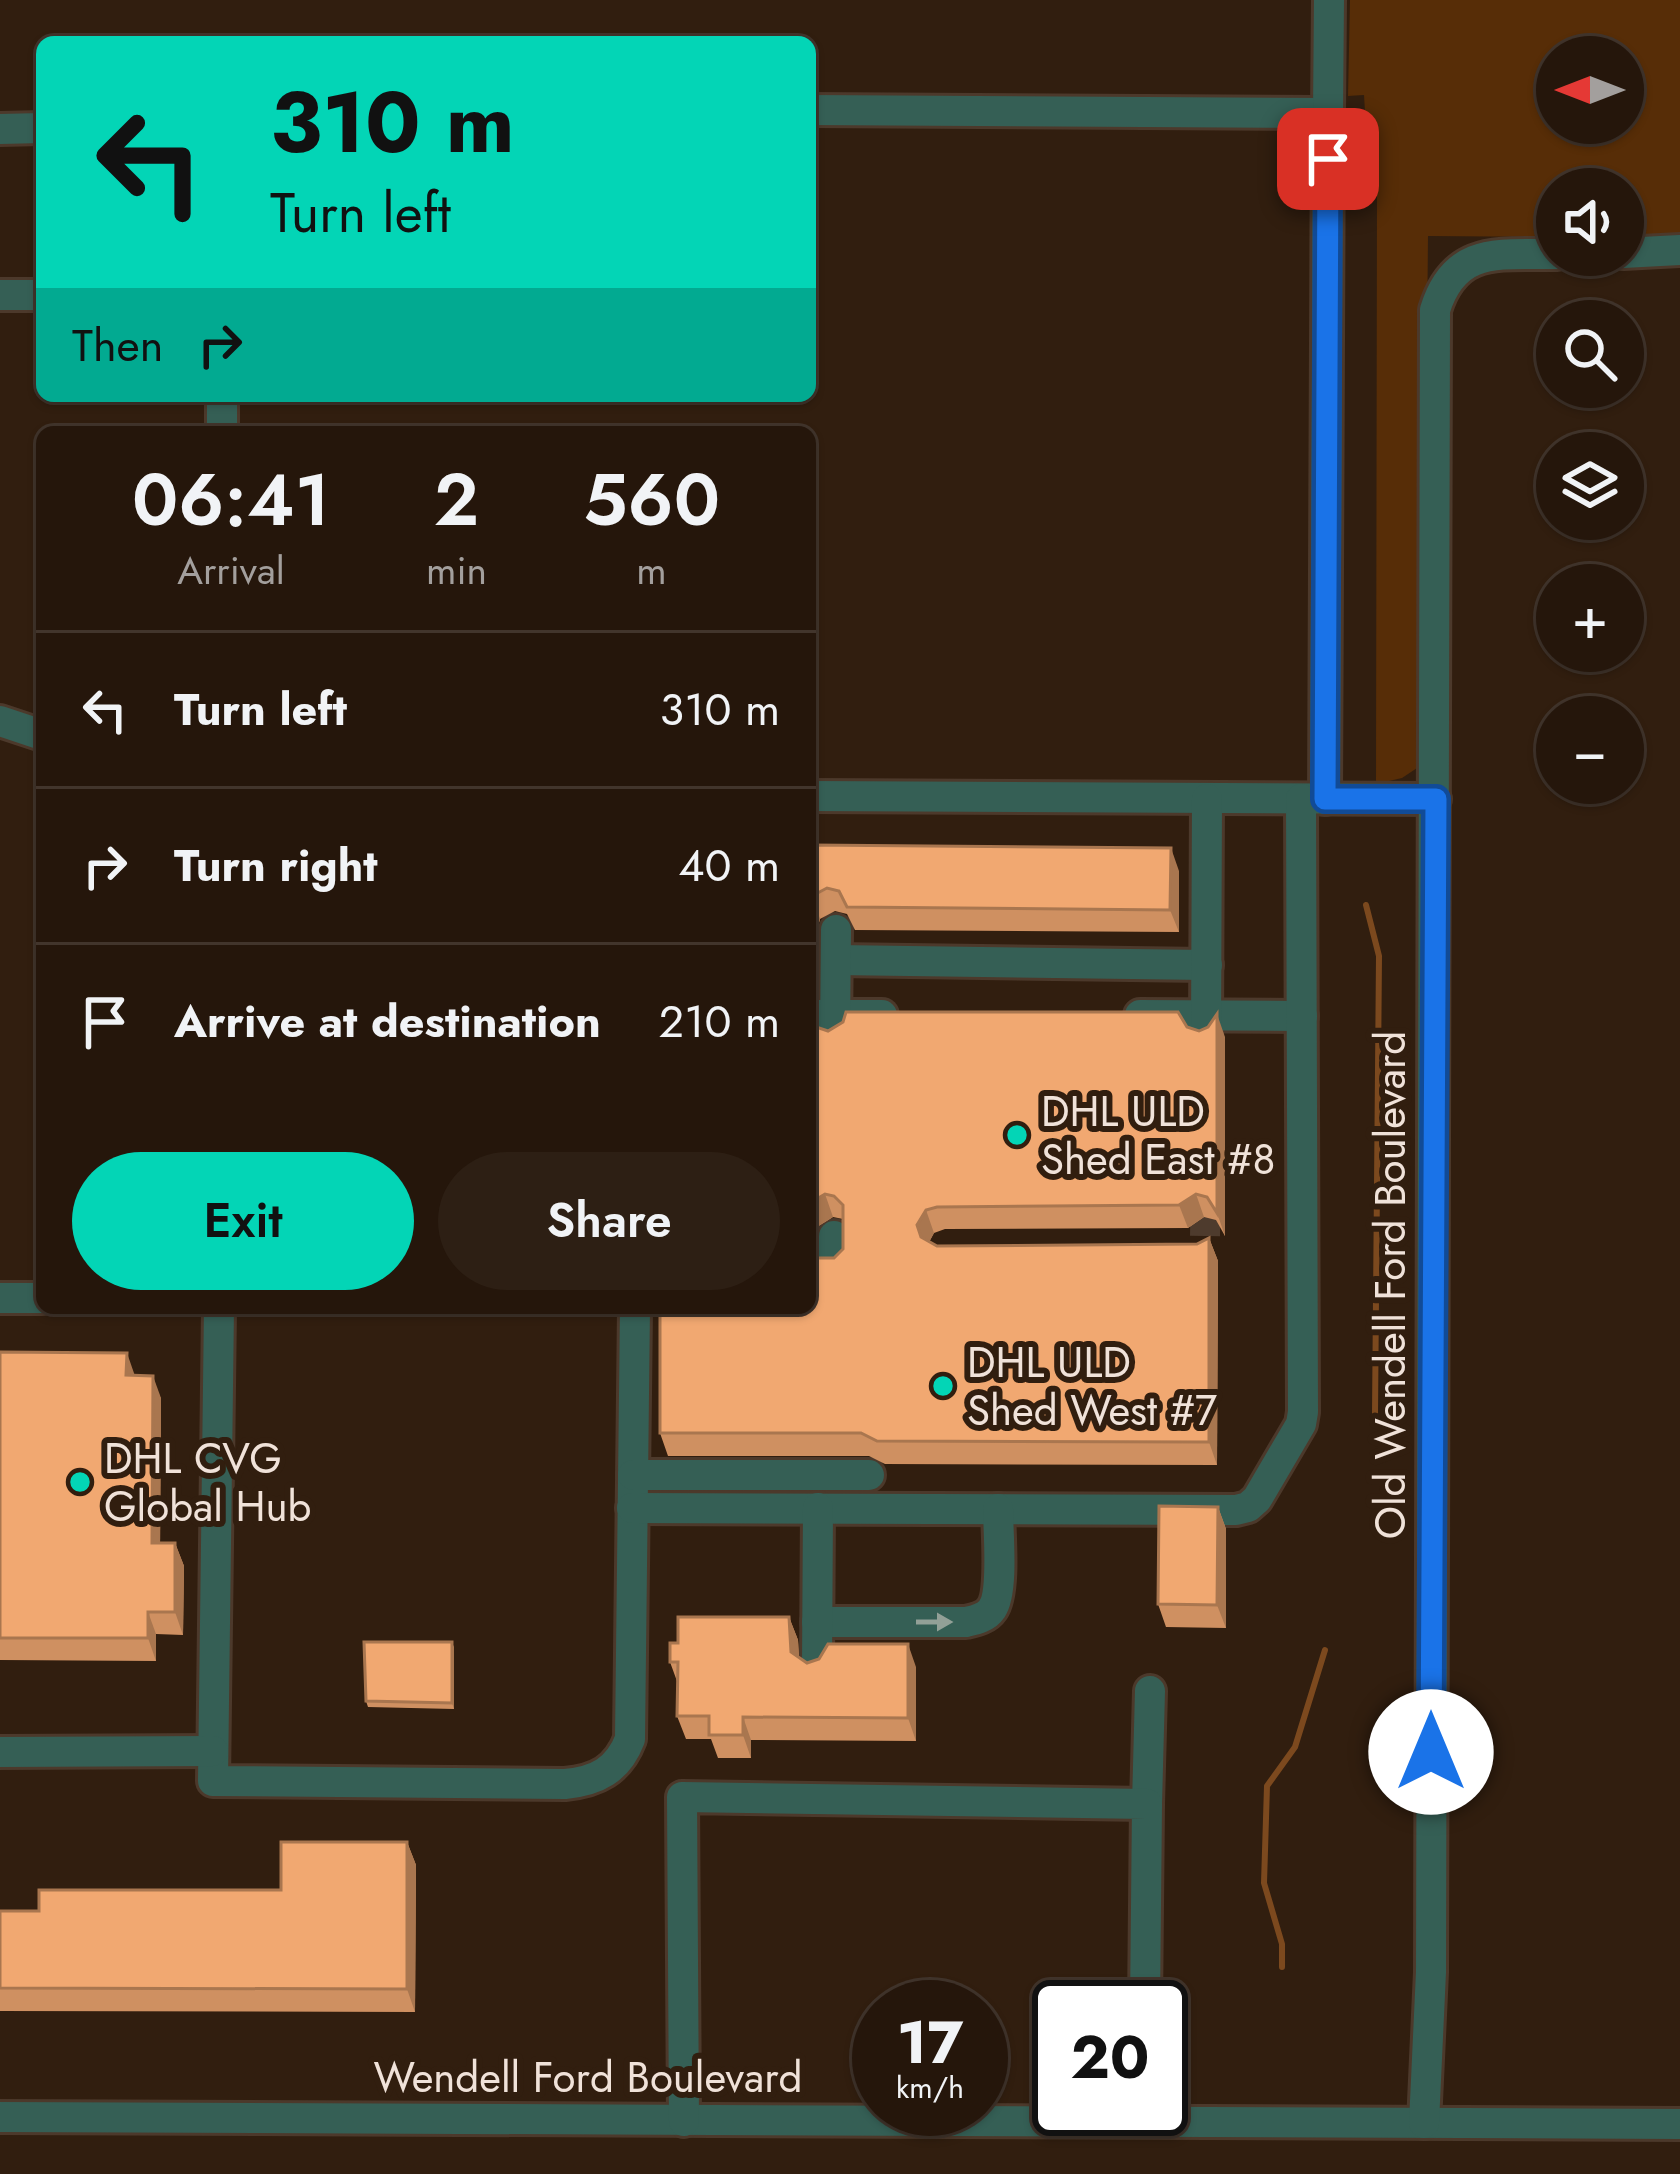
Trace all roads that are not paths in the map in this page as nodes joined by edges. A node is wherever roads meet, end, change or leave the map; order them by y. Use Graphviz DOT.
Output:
graph roads {
  1 [pos="1329,0"];
  2 [pos="816,110"];
  3 [pos="1328,113"];
  4 [pos="36,128"];
  5 [pos="0,129"];
  6 [pos="1680,250"];
  7 [pos="1644,252"];
  8 [pos="1536,254"];
  9 [pos="0,295"];
  10 [pos="36,295"];
  11 [pos="0,721"];
  12 [pos="36,733"];
  13 [pos="816,796"];
  14 [pos="1207,799"];
  15 [pos="1313,799"];
  16 [pos="1436,799"];
  17 [pos="1207,965"];
  18 [pos="920,1014"];
  19 [pos="1117,1015"];
  20 [pos="1301,1016"];
  21 [pos="827,1021"];
  22 [pos="1206,1025"];
  23 [pos="0,1298"];
  24 [pos="36,1298"];
  25 [pos="219,1314"];
  26 [pos="635,1314"];
  27 [pos="633,1475"];
  28 [pos="868,1475"];
  29 [pos="632,1508"];
  30 [pos="818,1508"];
  31 [pos="998,1509"];
  32 [pos="817,1622"];
  33 [pos="817,1666"];
  34 [pos="1150,1691"];
  35 [pos="213,1751"];
  36 [pos="0,1753"];
  37 [pos="1147,1804"];
  38 [pos="1145,1980"];
  39 [pos="1032,2116"];
  40 [pos="1188,2116"];
  41 [pos="0,2117"];
  42 [pos="684,2121"];
  43 [pos="1424,2123"];
  44 [pos="1680,2124"];
  1 -- 3 [label="street"];
  2 -- 3 [label="street"];
  3 -- 15 [label="street"];
  4 -- 5 [label="street"];
  6 -- 7 [label="street"];
  8 -- 16 [label="street, Old Wendell Ford Boulevard"];
  9 -- 10 [label="street"];
  11 -- 12 [label="street"];
  13 -- 14 [label="street"];
  14 -- 15 [label="street"];
  14 -- 17 [label="street"];
  15 -- 16 [label="street"];
  15 -- 20 [label="street"];
  16 -- 43 [label="street, Old Wendell Ford Boulevard"];
  17 -- 21 [label="street"];
  17 -- 22 [label="street"];
  18 -- 21 [label="street"];
  19 -- 22 [label="street"];
  20 -- 22 [label="street"];
  20 -- 31 [label="street"];
  23 -- 24 [label="street"];
  25 -- 35 [label="street"];
  26 -- 27 [label="street"];
  27 -- 28 [label="street"];
  27 -- 29 [label="street"];
  29 -- 30 [label="street"];
  29 -- 35 [label="street"];
  30 -- 31 [label="street"];
  30 -- 32 [label="street"];
  32 -- 31 [label="street, one-way"];
  32 -- 33 [label="street"];
  34 -- 37 [label="street"];
  35 -- 36 [label="street"];
  37 -- 38 [label="street"];
  37 -- 42 [label="street"];
  39 -- 42 [label="street, Wendell Ford Boulevard"];
  40 -- 43 [label="street, Wendell Ford Boulevard"];
  41 -- 42 [label="street, Wendell Ford Boulevard"];
  43 -- 44 [label="street, Wendell Ford Boulevard"];
}
